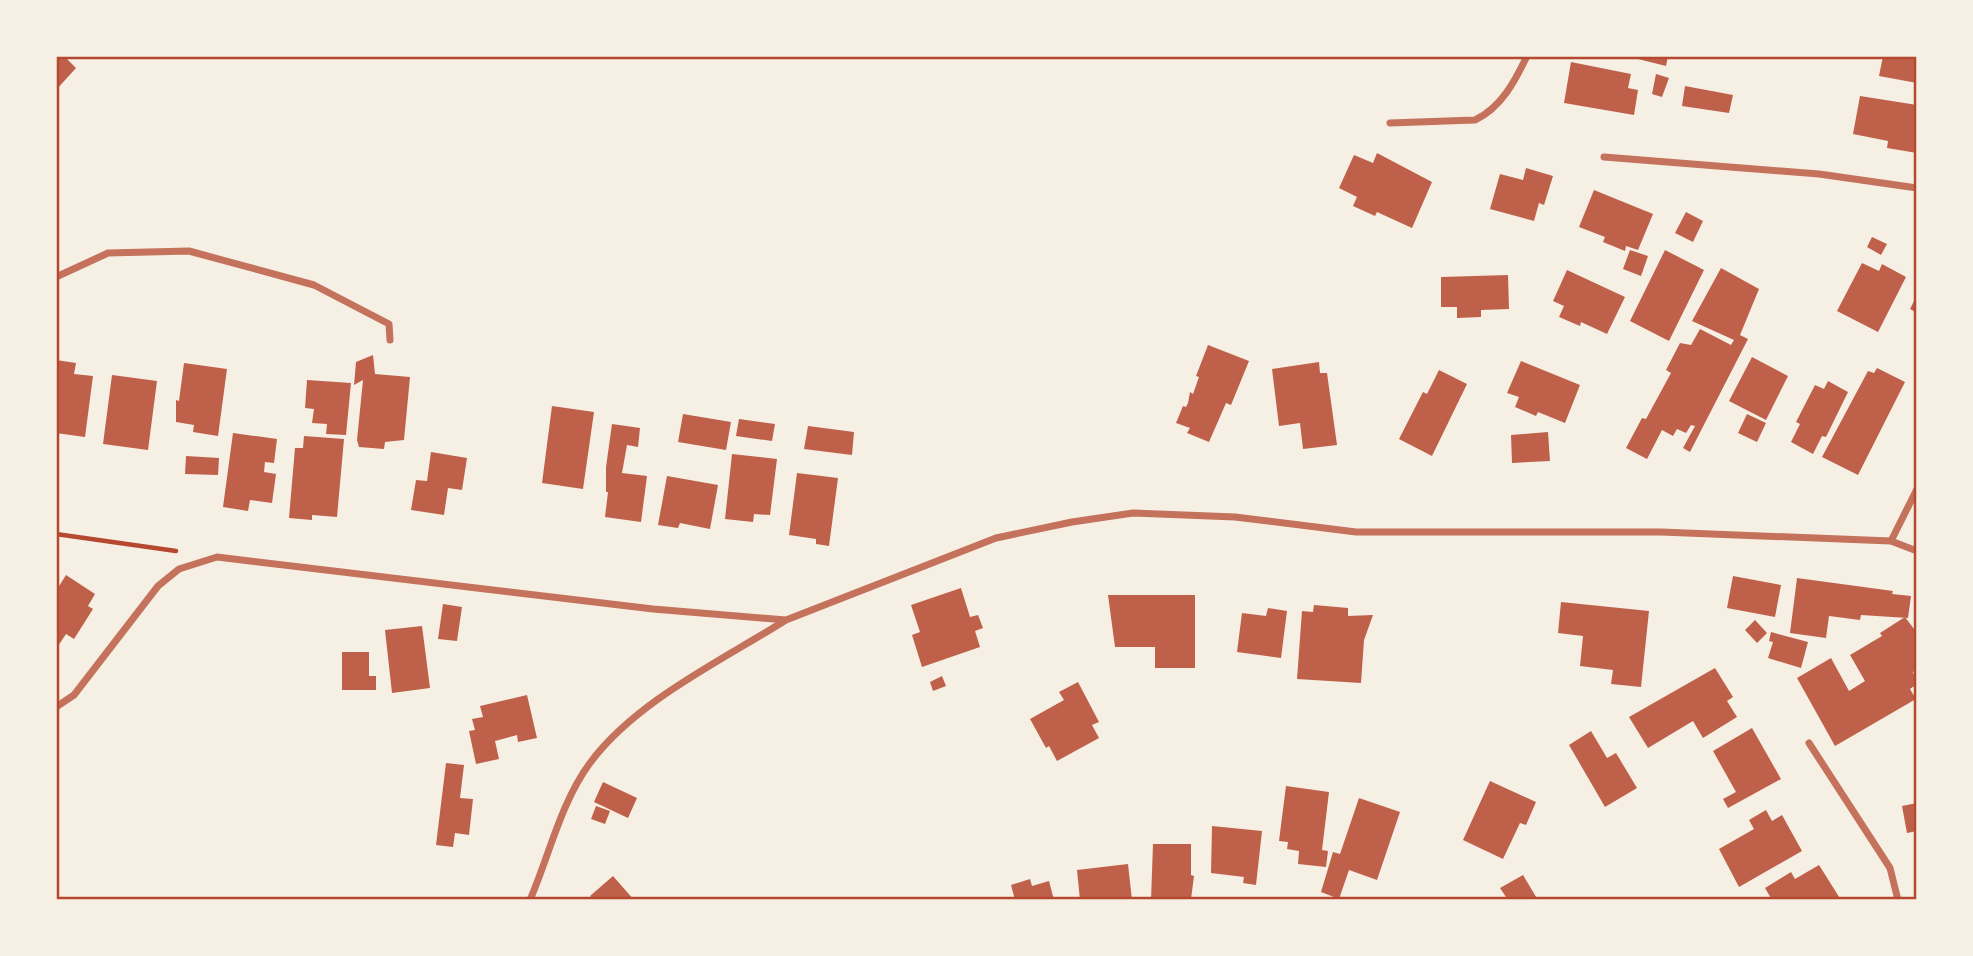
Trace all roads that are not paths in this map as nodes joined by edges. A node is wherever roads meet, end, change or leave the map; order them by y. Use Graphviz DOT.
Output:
graph roads {
  1 [pos="1527,56"];
  2 [pos="1390,123"];
  3 [pos="1604,157"];
  4 [pos="1917,188"];
  5 [pos="56,277"];
  6 [pos="390,340"];
  7 [pos="1917,489"];
  8 [pos="1891,541"];
  9 [pos="1917,551"];
  10 [pos="786,620"];
  11 [pos="56,706"];
  12 [pos="1809,743"];
  13 [pos="530,900"];
  14 [pos="1898,900"];
  1 -- 2 [label="street"];
  3 -- 4 [label="street"];
  5 -- 6 [label="street"];
  7 -- 8 [label="street"];
  8 -- 9 [label="street"];
  8 -- 10 [label="street"];
  10 -- 11 [label="street"];
  10 -- 13 [label="street"];
  12 -- 14 [label="street"];
}
